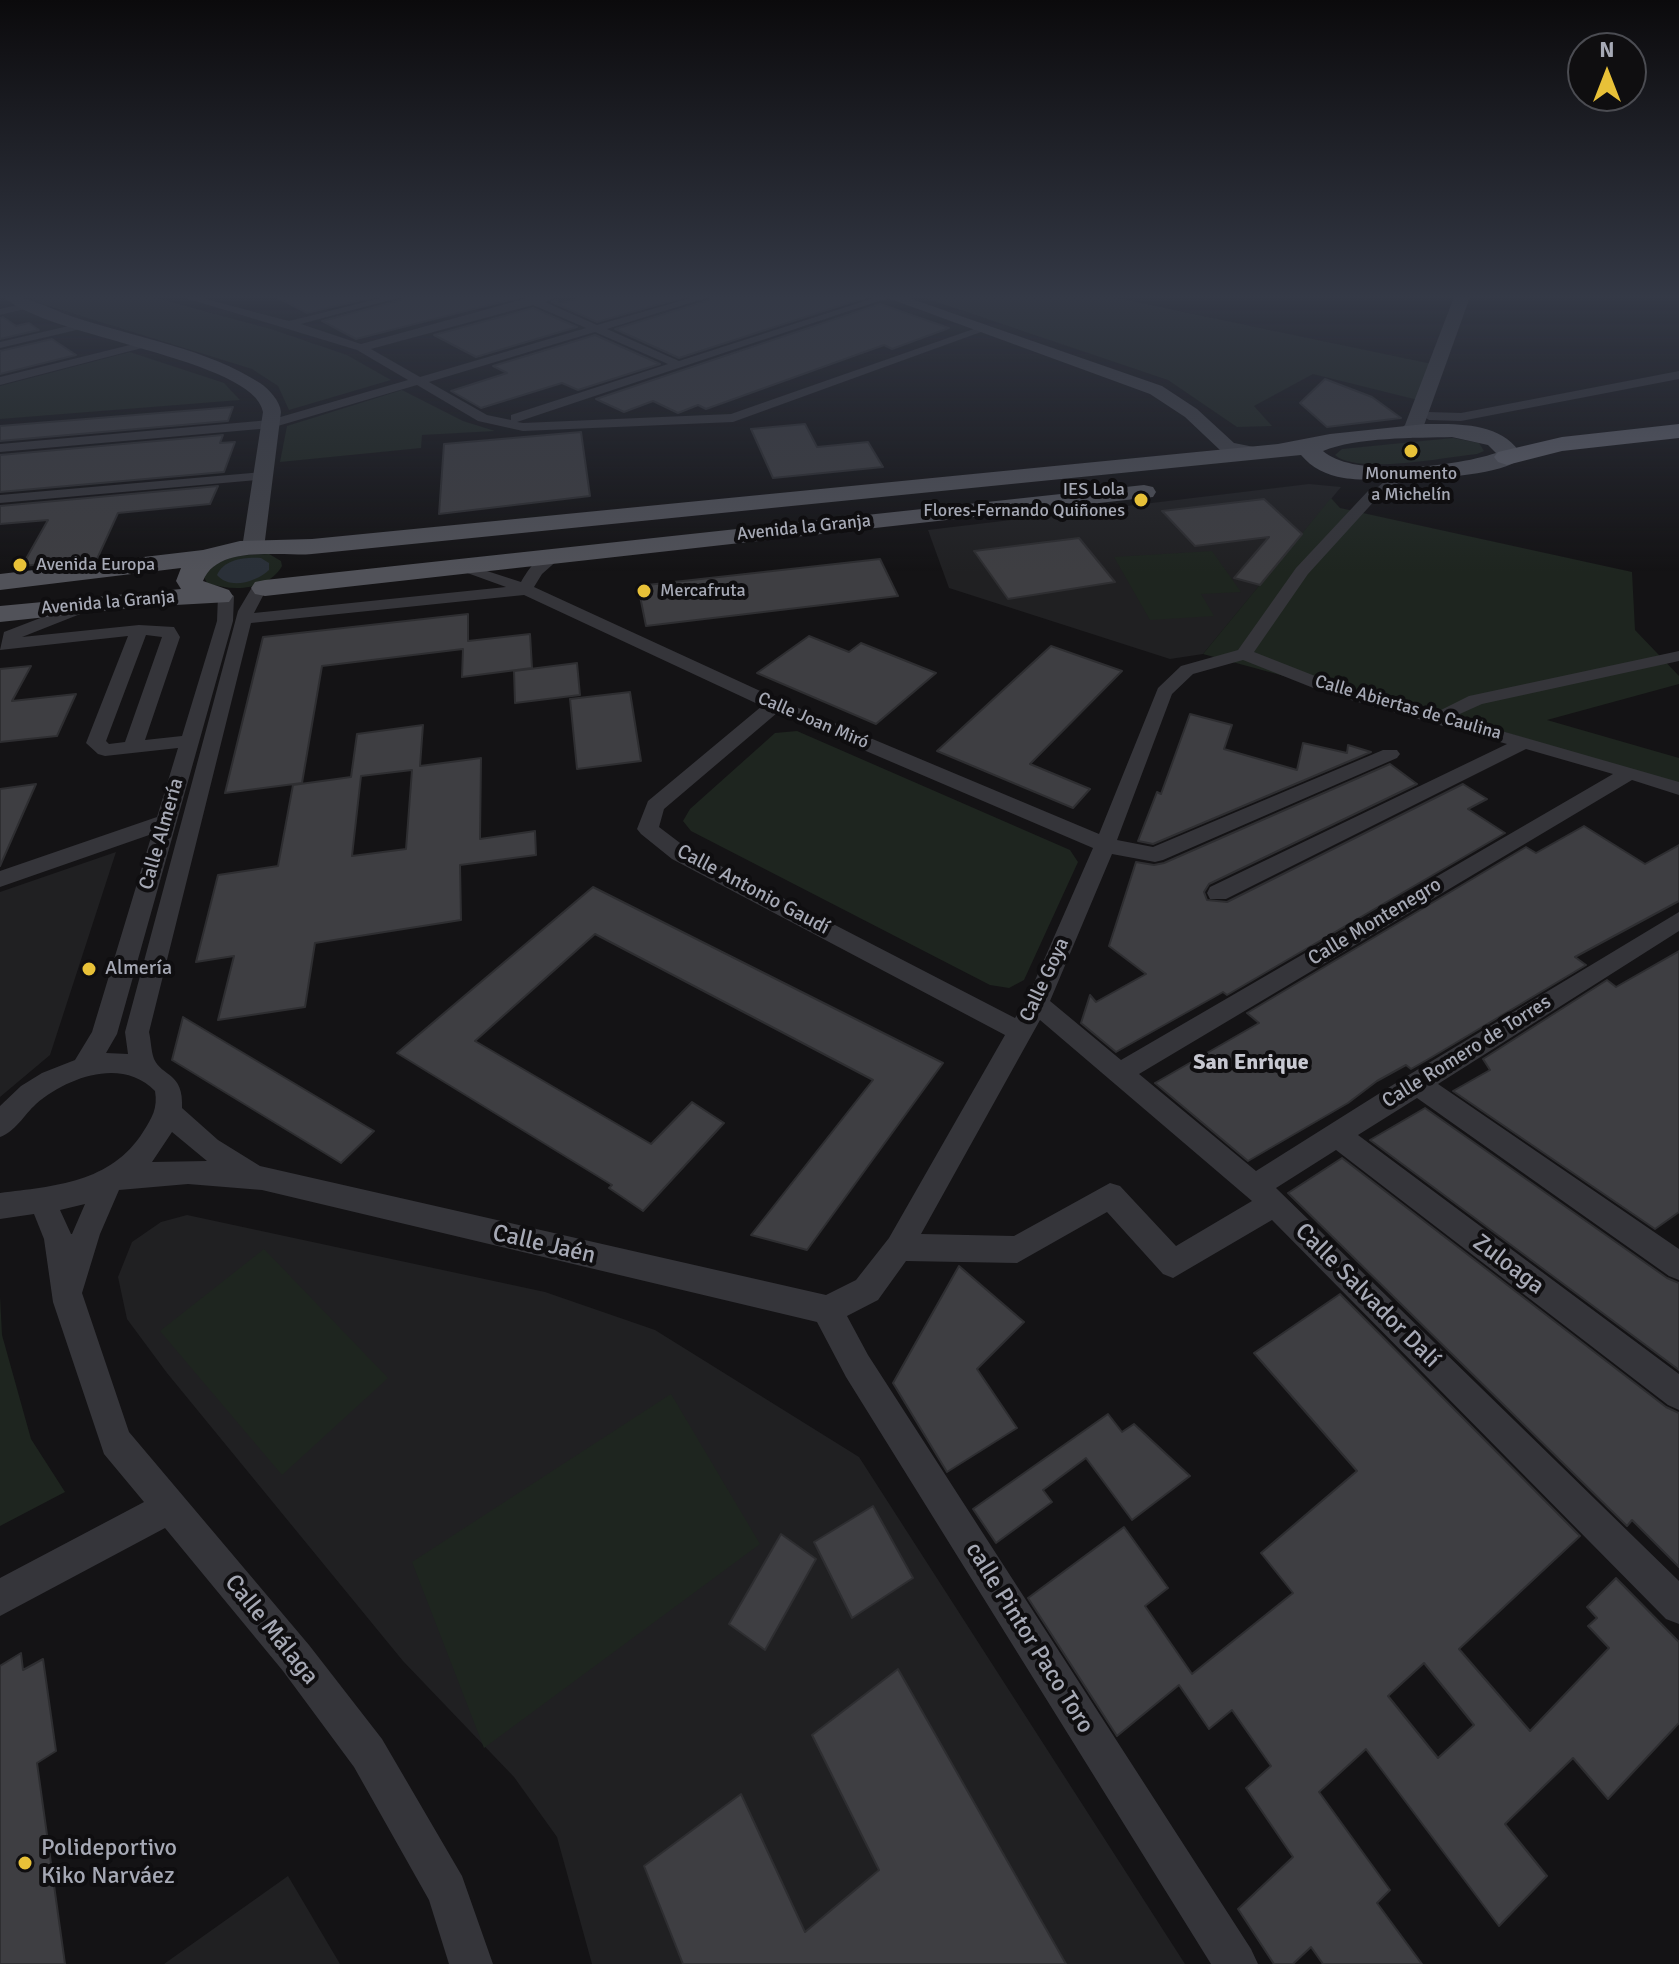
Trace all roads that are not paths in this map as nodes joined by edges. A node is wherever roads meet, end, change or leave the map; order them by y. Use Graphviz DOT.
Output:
graph roads {
  1 [pos="256,389"];
  2 [pos="391,389"];
  3 [pos="431,389"];
  4 [pos="607,389"];
  5 [pos="815,389"];
  6 [pos="1152,389"];
  7 [pos="1432,389"];
  8 [pos="1632,389"];
  9 [pos="1425,411"];
  10 [pos="502,423"];
  11 [pos="271,424"];
  12 [pos="1679,431"];
  13 [pos="1404,434"];
  14 [pos="1478,434"];
  15 [pos="1313,447"];
  16 [pos="0,448"];
  17 [pos="1223,452"];
  18 [pos="1347,472"];
  19 [pos="1401,472"];
  20 [pos="1304,475"];
  21 [pos="263,476"];
  22 [pos="1169,489"];
  23 [pos="1373,494"];
  24 [pos="0,499"];
  25 [pos="266,548"];
  26 [pos="554,555"];
  27 [pos="212,557"];
  28 [pos="456,566"];
  29 [pos="0,582"];
  30 [pos="525,589"];
  31 [pos="261,590"];
  32 [pos="221,596"];
  33 [pos="89,604"];
  34 [pos="0,614"];
  35 [pos="244,619"];
  36 [pos="139,630"];
  37 [pos="0,639"];
  38 [pos="0,645"];
  39 [pos="1244,654"];
  40 [pos="1679,656"];
  41 [pos="775,705"];
  42 [pos="1441,719"];
  43 [pos="189,741"];
  44 [pos="1526,742"];
  45 [pos="133,747"];
  46 [pos="1390,754"];
  47 [pos="1630,772"];
  48 [pos="1679,789"];
  49 [pos="165,822"];
  50 [pos="1105,845"];
  51 [pos="0,879"];
  52 [pos="1218,893"];
  53 [pos="1679,920"];
  54 [pos="1037,1004"];
  55 [pos="1020,1032"];
  56 [pos="84,1067"];
  57 [pos="143,1067"];
  58 [pos="1120,1073"];
  59 [pos="1416,1083"];
  60 [pos="169,1113"];
  61 [pos="0,1126"];
  62 [pos="1337,1135"];
  63 [pos="114,1178"];
  64 [pos="262,1178"];
  65 [pos="0,1189"];
  66 [pos="1265,1195"];
  67 [pos="37,1201"];
  68 [pos="0,1206"];
  69 [pos="899,1247"];
  70 [pos="1678,1265"];
  71 [pos="68,1302"];
  72 [pos="827,1310"];
  73 [pos="1679,1394"];
  74 [pos="169,1507"];
  75 [pos="0,1598"];
  76 [pos="1679,1606"];
  77 [pos="471,1964"];
  78 [pos="1236,1964"];
  1 -- 11 [label="street"];
  2 -- 11 [label="street"];
  3 -- 10 [label="street"];
  4 -- 10 [label="street"];
  5 -- 10 [label="street"];
  6 -- 17 [label="street"];
  7 -- 9 [label="street"];
  8 -- 14 [label="street"];
  9 -- 13 [label="street"];
  9 -- 14 [label="street"];
  11 -- 16 [label="street"];
  11 -- 21 [label="street"];
  12 -- 14 [label="highway"];
  13 -- 14 [label="main road, Avenida la Granja"];
  13 -- 15 [label="main road, Avenida la Granja"];
  14 -- 19 [label="main road"];
  15 -- 17 [label="main road, Avenida la Granja"];
  15 -- 18 [label="main road"];
  17 -- 25 [label="main road, Avenida la Granja"];
  18 -- 19 [label="main road"];
  18 -- 20 [label="main road"];
  18 -- 23 [label="street"];
  19 -- 23 [label="street"];
  21 -- 24 [label="street"];
  21 -- 25 [label="street"];
  22 -- 26 [label="main road, Avenida la Granja"];
  23 -- 39 [label="street"];
  25 -- 27 [label="main road, Avenida la Granja"];
  25 -- 31 [label="main road"];
  26 -- 28 [label="main road, Avenida la Granja"];
  26 -- 30 [label="street"];
  27 -- 29 [label="main road, Avenida la Granja"];
  27 -- 32 [label="main road, Avenida la Granja"];
  28 -- 30 [label="street, Calle Joan Miró"];
  28 -- 31 [label="main road, Avenida la Granja"];
  30 -- 35 [label="street"];
  30 -- 41 [label="street, Calle Joan Miró"];
  31 -- 32 [label="main road, Avenida la Granja"];
  31 -- 35 [label="street, Calle Almería"];
  32 -- 33 [label="main road, Avenida la Granja"];
  32 -- 43 [label="street, Calle Almería"];
  33 -- 34 [label="main road, Avenida la Granja"];
  33 -- 37 [label="street"];
  35 -- 57 [label="street, Calle Almería"];
  36 -- 38 [label="street"];
  36 -- 45 [label="street"];
  36 -- 45 [label="street"];
  39 -- 42 [label="street, Calle Abiertas de Caulina"];
  39 -- 50 [label="street, Calle Goya"];
  40 -- 42 [label="street"];
  41 -- 50 [label="street, Calle Joan Miró"];
  41 -- 55 [label="street, Calle Antonio Gaudí"];
  42 -- 44 [label="street, Calle Abiertas de Caulina"];
  43 -- 45 [label="street"];
  43 -- 49 [label="street, Calle Almería"];
  44 -- 47 [label="street, Calle Abiertas de Caulina"];
  44 -- 52 [label="street"];
  46 -- 50 [label="street, Calle Joan Miró"];
  47 -- 48 [label="street, Calle Abiertas de Caulina"];
  47 -- 58 [label="street, Calle Montenegro"];
  49 -- 51 [label="street"];
  49 -- 56 [label="street, Calle Almería"];
  50 -- 54 [label="street, Calle Goya"];
  53 -- 59 [label="street, Calle Romero de Torres"];
  54 -- 55 [label="street, Calle Goya"];
  54 -- 58 [label="street, Calle Salvador Dalí"];
  55 -- 69 [label="street, Calle Goya"];
  56 -- 57 [label="street"];
  56 -- 61 [label="street"];
  57 -- 60 [label="street"];
  58 -- 66 [label="street, Calle Salvador Dalí"];
  59 -- 62 [label="street, Calle Romero de Torres"];
  59 -- 70 [label="street"];
  60 -- 63 [label="street, Calle Jaén"];
  60 -- 64 [label="street, Calle Jaén"];
  62 -- 66 [label="street, Calle Romero de Torres"];
  62 -- 73 [label="street, Zuloaga"];
  63 -- 64 [label="street, Calle Jaén"];
  63 -- 67 [label="street, Calle Jaén"];
  63 -- 71 [label="street"];
  64 -- 72 [label="street, Calle Jaén"];
  65 -- 67 [label="street"];
  66 -- 69 [label="street, Calle Romero de Torres"];
  66 -- 76 [label="street, Calle Salvador Dalí"];
  67 -- 68 [label="street, Calle Jaén"];
  67 -- 71 [label="street, Calle Málaga"];
  69 -- 72 [label="street, Calle Goya"];
  71 -- 74 [label="street, Calle Málaga"];
  72 -- 78 [label="street, calle Pintor Paco Toro"];
  74 -- 75 [label="street"];
  74 -- 77 [label="street, Calle Málaga"];
}
